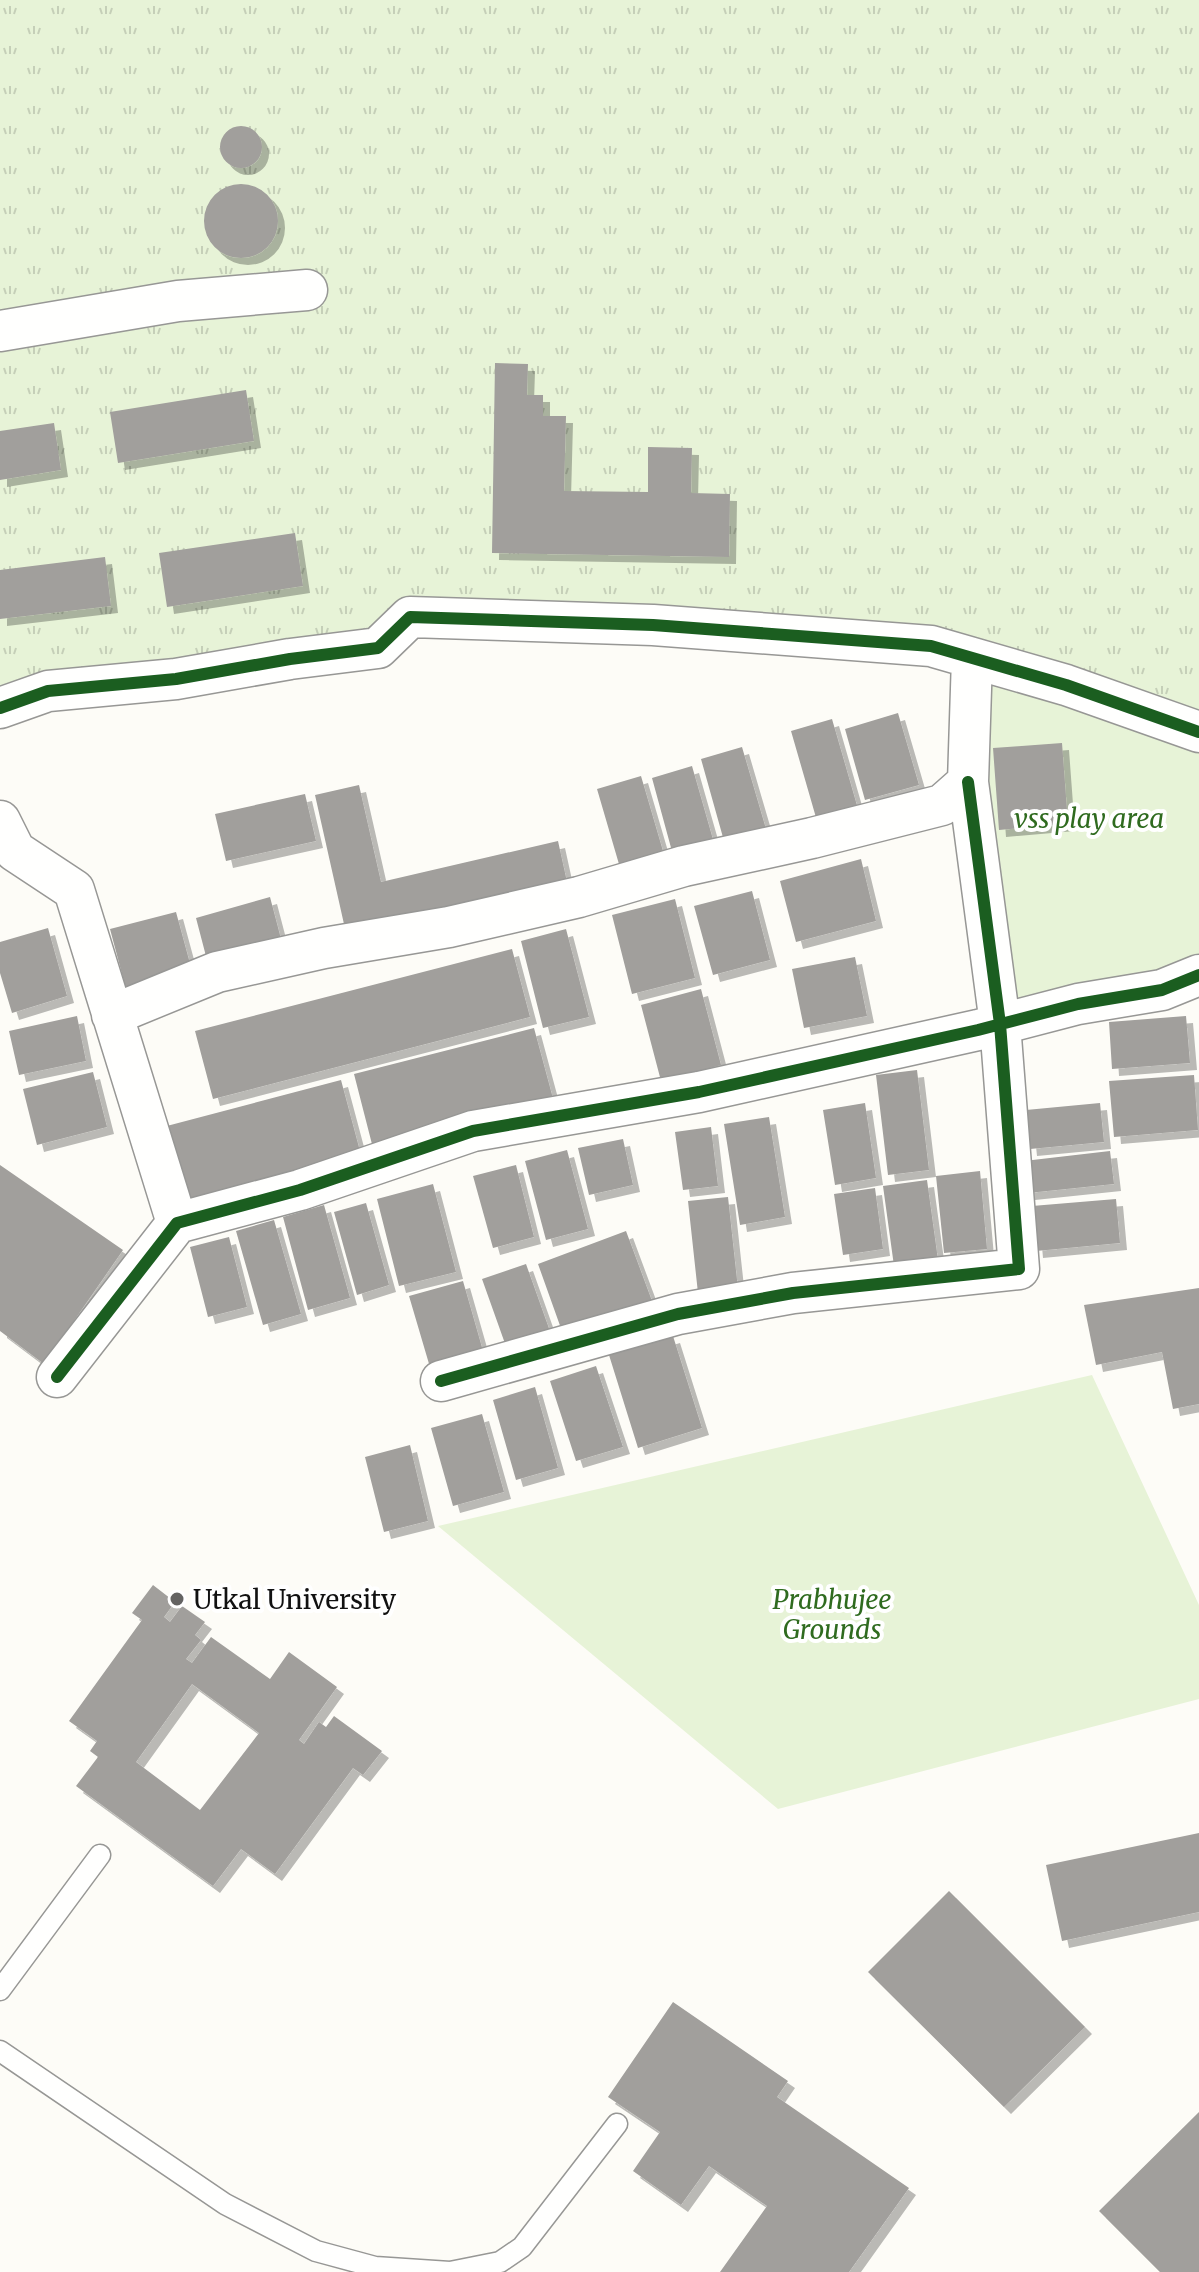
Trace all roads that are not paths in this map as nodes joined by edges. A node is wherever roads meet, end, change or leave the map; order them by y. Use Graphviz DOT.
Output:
graph roads {
  1 [pos="307,290"];
  2 [pos="0,331"];
  3 [pos="972,658"];
  4 [pos="0,708"];
  5 [pos="1199,732"];
  6 [pos="968,782"];
  7 [pos="0,821"];
  8 [pos="1199,975"];
  9 [pos="112,1015"];
  10 [pos="1000,1024"];
  11 [pos="177,1223"];
  12 [pos="57,1377"];
  13 [pos="441,1381"];
  14 [pos="100,1855"];
  15 [pos="0,1990"];
  16 [pos="0,2051"];
  17 [pos="617,2124"];
  1 -- 2 [label="street"];
  3 -- 4 [label="street"];
  3 -- 5 [label="street"];
  3 -- 6 [label="street"];
  6 -- 9 [label="street"];
  6 -- 10 [label="street"];
  7 -- 9 [label="street"];
  8 -- 10 [label="street"];
  9 -- 11 [label="street"];
  10 -- 11 [label="street"];
  10 -- 13 [label="street"];
  11 -- 12 [label="street"];
  14 -- 15 [label="lane"];
  16 -- 17 [label="lane"];
}
